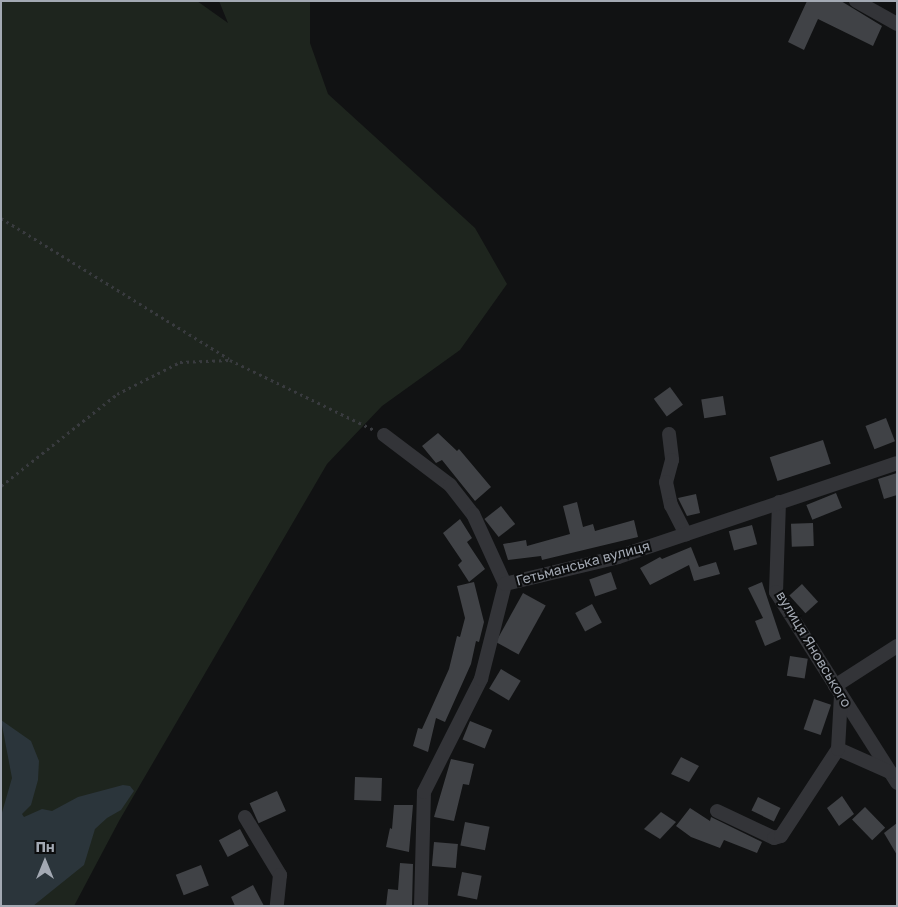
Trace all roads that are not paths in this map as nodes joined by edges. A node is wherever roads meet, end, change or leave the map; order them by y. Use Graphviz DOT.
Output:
graph roads {
  1 [pos="856,1"];
  2 [pos="897,24"];
  3 [pos="669,434"];
  4 [pos="384,435"];
  5 [pos="897,463"];
  6 [pos="779,502"];
  7 [pos="686,534"];
  8 [pos="505,584"];
  9 [pos="897,646"];
  10 [pos="838,690"];
  11 [pos="838,749"];
  12 [pos="893,778"];
  13 [pos="716,811"];
  14 [pos="245,816"];
  15 [pos="278,906"];
  16 [pos="421,906"];
  1 -- 2 [label="street"];
  3 -- 7 [label="street"];
  4 -- 8 [label="street"];
  5 -- 6 [label="street, Гетьманська вулиця"];
  6 -- 7 [label="street, Гетьманська вулиця"];
  6 -- 10 [label="street, вулиця Яновського"];
  7 -- 8 [label="street, Гетьманська вулиця"];
  8 -- 16 [label="street, Гетьманська вулиця"];
  9 -- 10 [label="street"];
  10 -- 11 [label="street"];
  10 -- 12 [label="street, вулиця Яновського"];
  11 -- 12 [label="street"];
  11 -- 13 [label="street"];
  14 -- 15 [label="street"];
}
